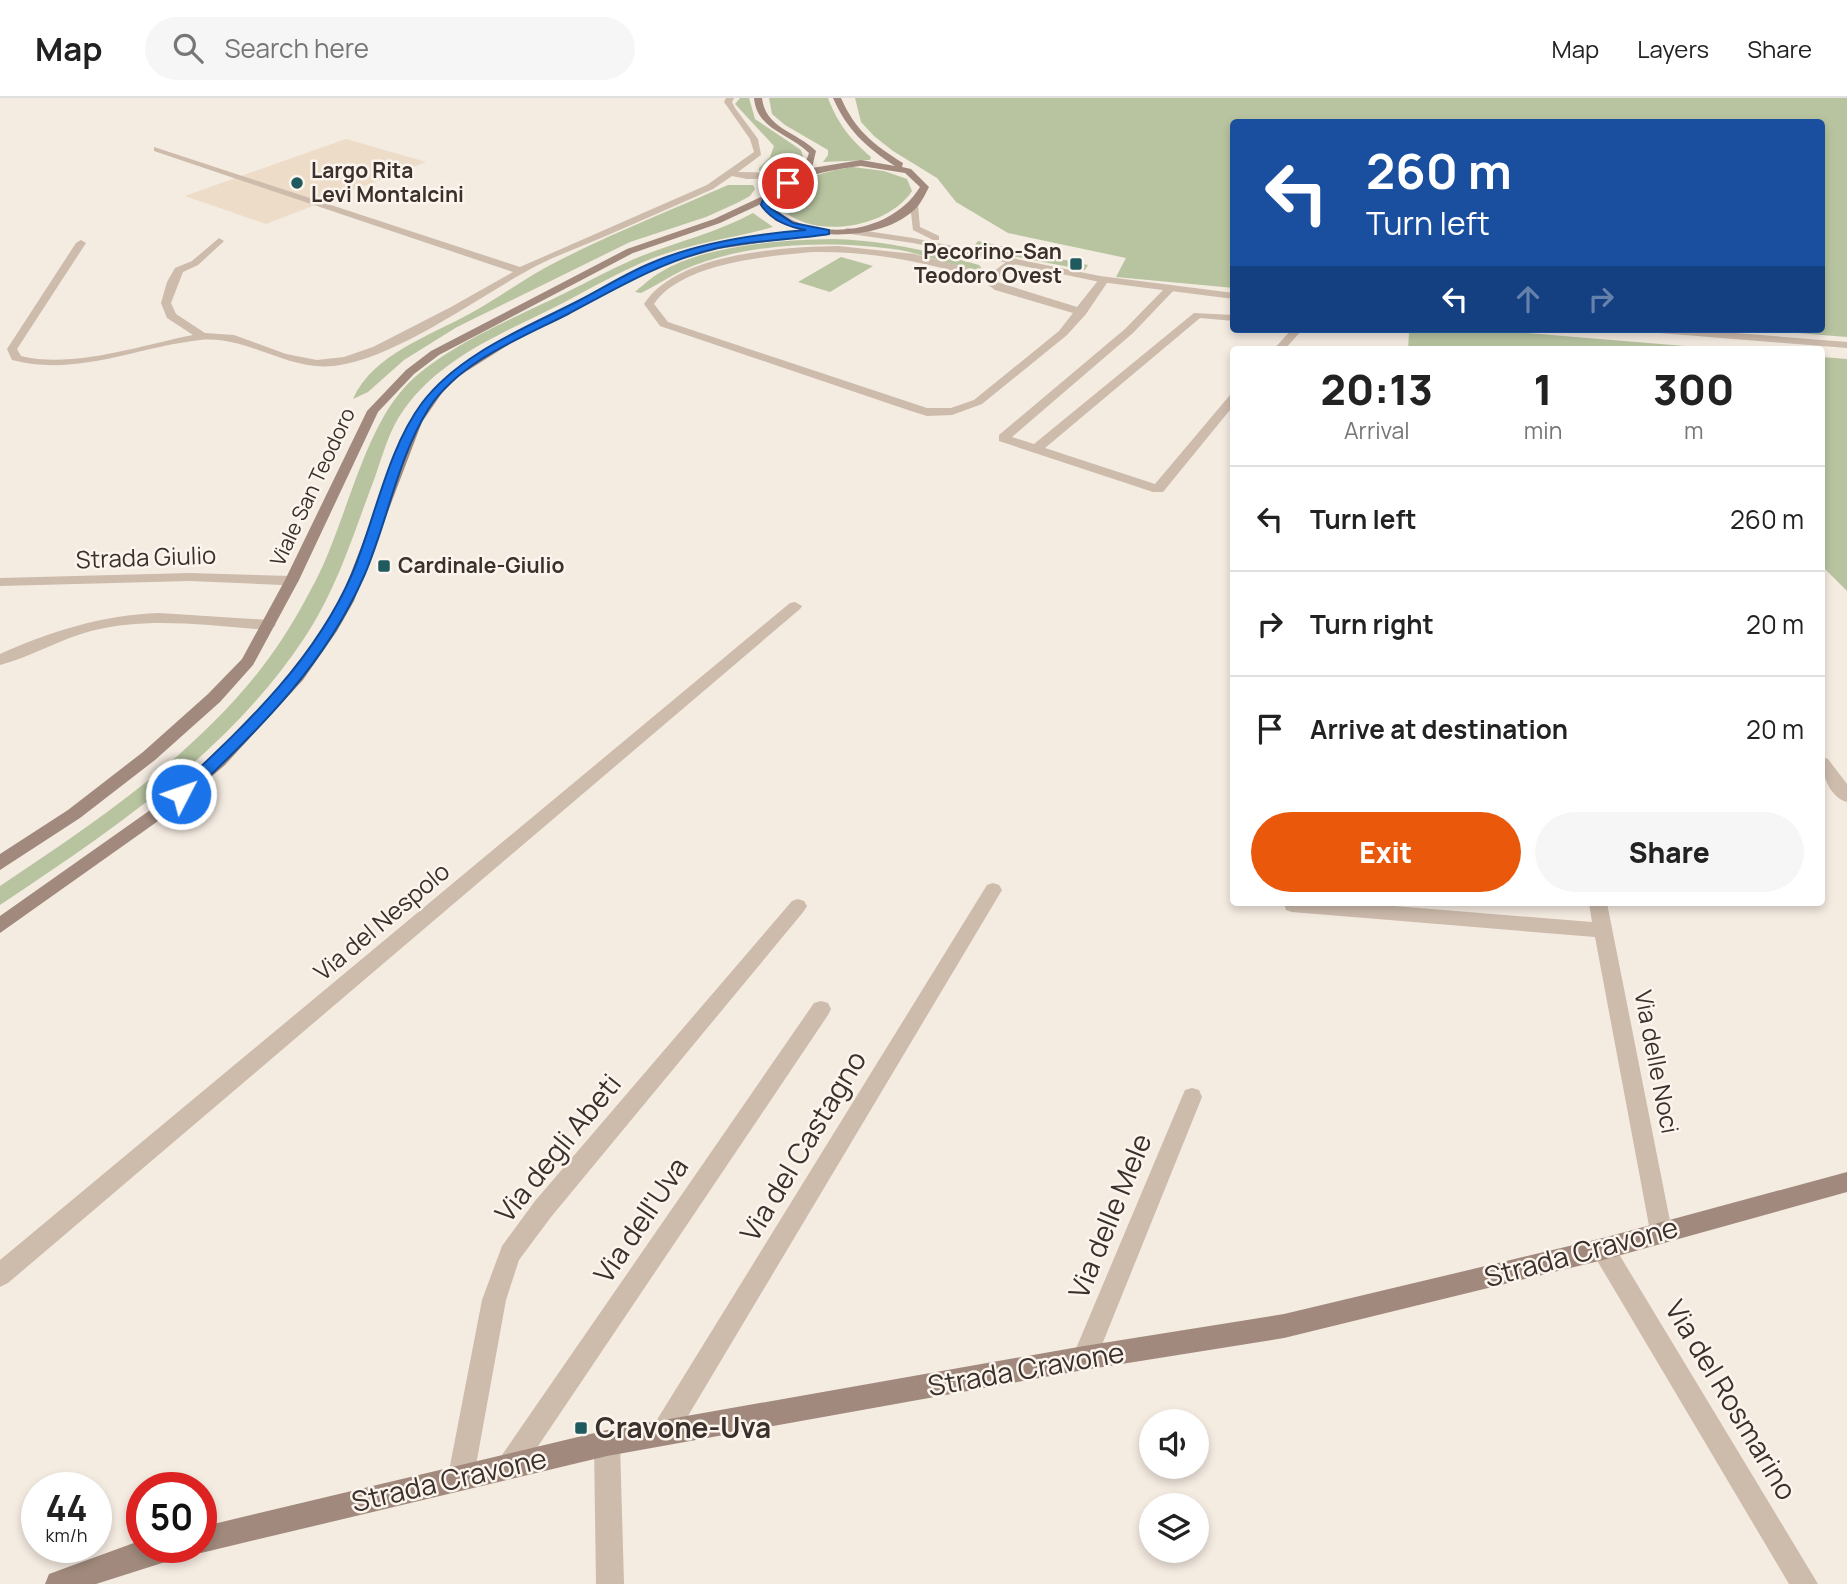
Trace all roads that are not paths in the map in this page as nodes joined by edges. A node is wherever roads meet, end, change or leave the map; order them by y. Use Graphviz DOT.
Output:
graph roads {
  1 [pos="730,98"];
  2 [pos="758,98"];
  3 [pos="837,98"];
  4 [pos="157,149"];
  5 [pos="908,171"];
  6 [pos="731,173"];
  7 [pos="802,174"];
  8 [pos="747,176"];
  9 [pos="770,196"];
  10 [pos="913,206"];
  11 [pos="847,231"];
  12 [pos="826,232"];
  13 [pos="219,241"];
  14 [pos="81,243"];
  15 [pos="962,249"];
  16 [pos="1012,262"];
  17 [pos="521,271"];
  18 [pos="992,278"];
  19 [pos="1104,280"];
  20 [pos="1169,290"];
  21 [pos="1230,296"];
  22 [pos="1082,312"];
  23 [pos="1230,318"];
  24 [pos="1294,333"];
  25 [pos="1697,333"];
  26 [pos="202,336"];
  27 [pos="1847,345"];
  28 [pos="1282,346"];
  29 [pos="1230,402"];
  30 [pos="1036,449"];
  31 [pos="292,580"];
  32 [pos="0,582"];
  33 [pos="795,606"];
  34 [pos="269,625"];
  35 [pos="92,626"];
  36 [pos="0,660"];
  37 [pos="0,673"];
  38 [pos="1825,767"];
  39 [pos="1847,796"];
  40 [pos="0,863"];
  41 [pos="993,890"];
  42 [pos="799,906"];
  43 [pos="1304,906"];
  44 [pos="1599,906"];
  45 [pos="0,926"];
  46 [pos="1603,930"];
  47 [pos="821,1009"];
  48 [pos="1192,1097"];
  49 [pos="1847,1182"];
  50 [pos="1661,1231"];
  51 [pos="1603,1249"];
  52 [pos="0,1275"];
  53 [pos="1084,1358"];
  54 [pos="664,1432"];
  55 [pos="607,1443"];
  56 [pos="511,1464"];
  57 [pos="461,1476"];
  58 [pos="217,1536"];
  59 [pos="126,1559"];
  60 [pos="59,1584"];
  61 [pos="610,1584"];
  62 [pos="1804,1584"];
  1 -- 6 [label="street"];
  2 -- 7 [label="main road"];
  3 -- 5 [label="main road"];
  4 -- 17 [label="street"];
  5 -- 7 [label="main road"];
  5 -- 10 [label="main road"];
  6 -- 8 [label="street"];
  6 -- 17 [label="street"];
  7 -- 8 [label="street"];
  7 -- 9 [label="main road, Viale San Teodoro"];
  8 -- 9 [label="street"];
  9 -- 12 [label="main road"];
  9 -- 31 [label="main road, Viale San Teodoro"];
  10 -- 11 [label="main road"];
  10 -- 15 [label="street"];
  11 -- 12 [label="main road"];
  11 -- 15 [label="street"];
  12 -- 45 [label="main road"];
  13 -- 26 [label="street"];
  14 -- 26 [label="street"];
  15 -- 16 [label="street"];
  16 -- 18 [label="street"];
  16 -- 19 [label="street"];
  17 -- 26 [label="street"];
  18 -- 22 [label="street"];
  18 -- 22 [label="street"];
  19 -- 20 [label="street"];
  19 -- 22 [label="street"];
  20 -- 21 [label="street"];
  20 -- 30 [label="street"];
  23 -- 30 [label="street"];
  24 -- 28 [label="street"];
  25 -- 27 [label="street"];
  29 -- 30 [label="street"];
  31 -- 32 [label="street, Strada Giulio"];
  31 -- 34 [label="main road, Viale San Teodoro"];
  33 -- 52 [label="street, Via del Nespolo"];
  34 -- 35 [label="street"];
  34 -- 40 [label="main road, Viale San Teodoro"];
  35 -- 36 [label="street"];
  35 -- 37 [label="street"];
  38 -- 39 [label="street"];
  41 -- 54 [label="street, Via del Castagno"];
  42 -- 57 [label="street, Via degli Abeti"];
  43 -- 46 [label="street"];
  44 -- 46 [label="street, Via delle Noci"];
  46 -- 50 [label="street, Via delle Noci"];
  47 -- 56 [label="street, Via dell'Uva"];
  48 -- 53 [label="street, Via delle Mele"];
  49 -- 50 [label="main road, Strada Cravone"];
  50 -- 51 [label="main road, Strada Cravone"];
  51 -- 53 [label="main road, Strada Cravone"];
  51 -- 62 [label="street, Via del Rosmarino"];
  53 -- 54 [label="main road, Strada Cravone"];
  54 -- 55 [label="main road, Strada Cravone"];
  55 -- 56 [label="main road, Strada Cravone"];
  55 -- 61 [label="street"];
  56 -- 57 [label="main road, Strada Cravone"];
  57 -- 58 [label="main road, Strada Cravone"];
  59 -- 60 [label="main road"];
}
